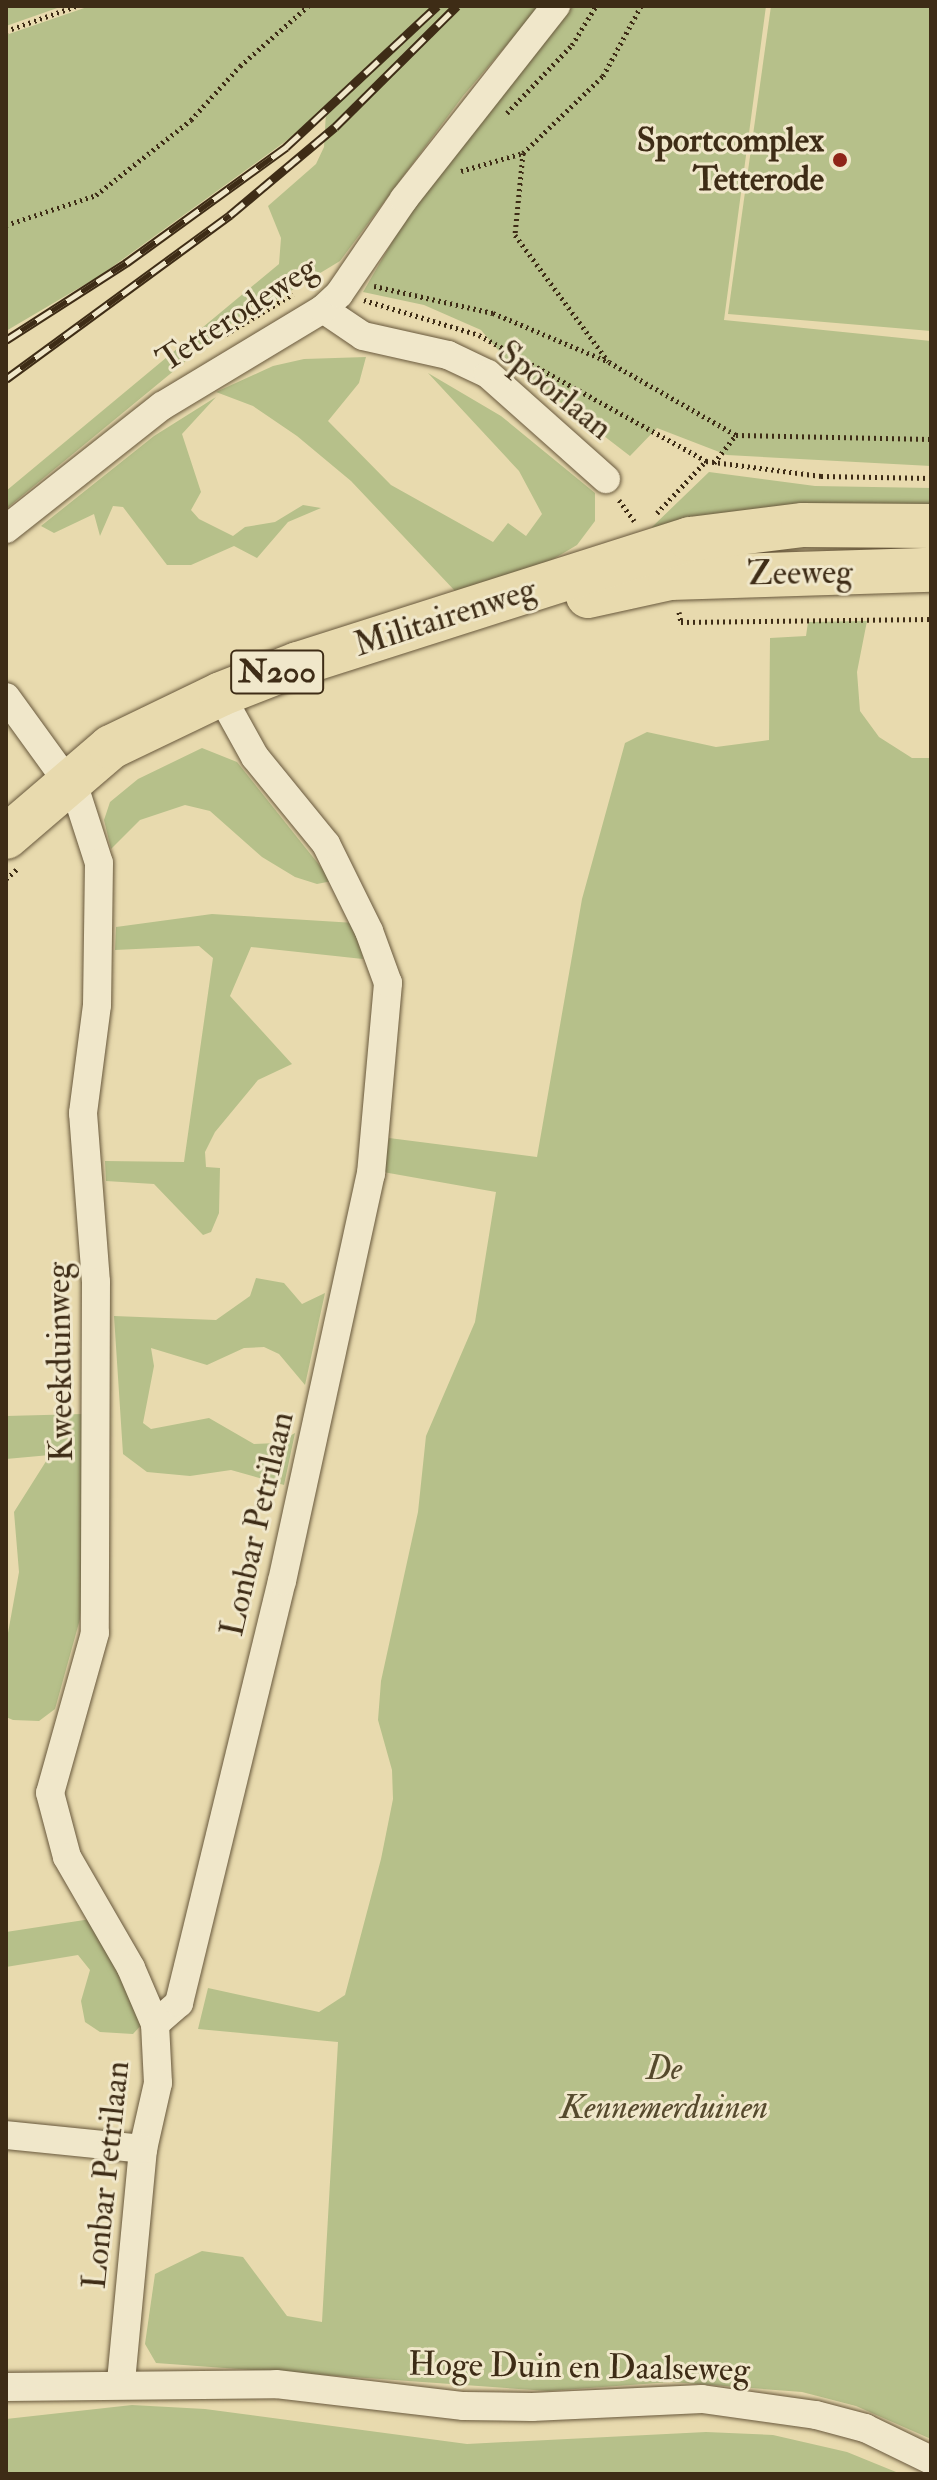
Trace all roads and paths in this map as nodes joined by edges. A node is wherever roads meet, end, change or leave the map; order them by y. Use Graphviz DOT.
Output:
graph roads {
  1 [pos="76,6"];
  2 [pos="308,6"];
  3 [pos="556,6"];
  4 [pos="641,6"];
  5 [pos="6,31"];
  6 [pos="523,153"];
  7 [pos="454,173"];
  8 [pos="6,225"];
  9 [pos="323,309"];
  10 [pos="609,362"];
  11 [pos="658,437"];
  12 [pos="931,439"];
  13 [pos="710,462"];
  14 [pos="931,478"];
  15 [pos="606,479"];
  16 [pos="651,518"];
  17 [pos="931,526"];
  18 [pos="6,529"];
  19 [pos="639,529"];
  20 [pos="690,539"];
  21 [pos="931,570"];
  22 [pos="670,578"];
  23 [pos="931,619"];
  24 [pos="681,622"];
  25 [pos="6,697"];
  26 [pos="229,710"];
  27 [pos="72,787"];
  28 [pos="13,853"];
  29 [pos="6,879"];
  30 [pos="155,2024"];
  31 [pos="6,2135"];
  32 [pos="143,2149"];
  33 [pos="121,2383"];
  34 [pos="15,2386"];
  35 [pos="931,2460"];
  1 -- 5 [label="path"];
  2 -- 8 [label="path"];
  3 -- 9 [label="street, Tetterodeweg"];
  4 -- 6 [label="path"];
  6 -- 7 [label="path"];
  6 -- 10 [label="path"];
  9 -- 15 [label="street, Spoorlaan"];
  9 -- 18 [label="street, Tetterodeweg"];
  11 -- 13 [label="path"];
  12 -- 13 [label="path"];
  13 -- 14 [label="path"];
  13 -- 16 [label="path"];
  15 -- 19 [label="path"];
  17 -- 20 [label="main road, Zeeweg / N200"];
  20 -- 27 [label="main road, Militairenweg / N200"];
  21 -- 22 [label="main road, Zeeweg / N200"];
  22 -- 26 [label="main road, Militairenweg / N200"];
  23 -- 24 [label="path"];
  25 -- 27 [label="street, Kweekduinweg"];
  26 -- 27 [label="main road, Militairenweg / N200"];
  26 -- 30 [label="street, Lonbar Petrilaan"];
  27 -- 28 [label="main road, Militairenweg / N200"];
  27 -- 30 [label="street, Kweekduinweg"];
  28 -- 29 [label="path"];
  30 -- 32 [label="street, Lonbar Petrilaan"];
  31 -- 32 [label="street"];
  32 -- 33 [label="street, Lonbar Petrilaan"];
  33 -- 34 [label="street, Hoge Duin en Daalseweg"];
  33 -- 35 [label="street, Hoge Duin en Daalseweg"];
}
